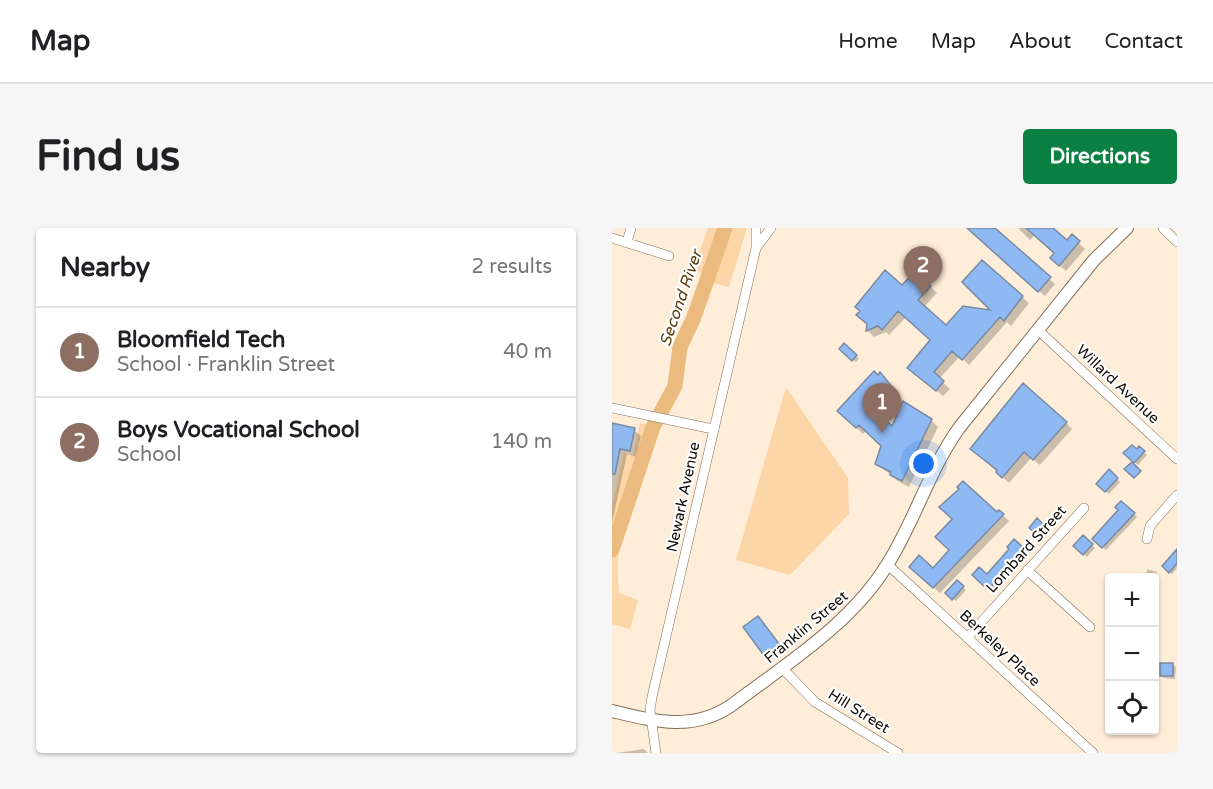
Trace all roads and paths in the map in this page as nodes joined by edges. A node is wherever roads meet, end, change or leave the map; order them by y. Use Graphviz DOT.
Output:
graph roads {
  1 [pos="631,228"];
  2 [pos="756,228"];
  3 [pos="771,228"];
  4 [pos="1127,228"];
  5 [pos="1163,228"];
  6 [pos="612,238"];
  7 [pos="627,242"];
  8 [pos="1177,242"];
  9 [pos="756,248"];
  10 [pos="669,256"];
  11 [pos="1038,330"];
  12 [pos="612,408"];
  13 [pos="713,429"];
  14 [pos="1177,459"];
  15 [pos="1177,495"];
  16 [pos="1084,508"];
  17 [pos="1147,539"];
  18 [pos="888,565"];
  19 [pos="1027,570"];
  20 [pos="1090,627"];
  21 [pos="967,638"];
  22 [pos="781,667"];
  23 [pos="612,711"];
  24 [pos="651,720"];
  25 [pos="656,753"];
  26 [pos="897,753"];
  27 [pos="1093,753"];
  1 -- 7 [label="street"];
  2 -- 9 [label="street, Newark Avenue"];
  3 -- 9 [label="street, Newark Avenue"];
  4 -- 11 [label="main road, Franklin Street"];
  5 -- 8 [label="street"];
  6 -- 7 [label="street"];
  7 -- 10 [label="street"];
  9 -- 13 [label="street, Newark Avenue"];
  11 -- 14 [label="street, Willard Avenue"];
  11 -- 18 [label="main road, Franklin Street"];
  12 -- 13 [label="street"];
  13 -- 24 [label="street, Newark Avenue"];
  15 -- 17 [label="street"];
  16 -- 19 [label="street, Lombard Street"];
  18 -- 21 [label="street, Berkeley Place"];
  18 -- 22 [label="main road, Franklin Street"];
  19 -- 20 [label="street"];
  19 -- 21 [label="street, Lombard Street"];
  21 -- 27 [label="street, Berkeley Place"];
  22 -- 24 [label="main road, Franklin Street"];
  22 -- 26 [label="street, Hill Street"];
  23 -- 24 [label="main road, Franklin Street"];
  24 -- 25 [label="street, Newark Avenue"];
}
